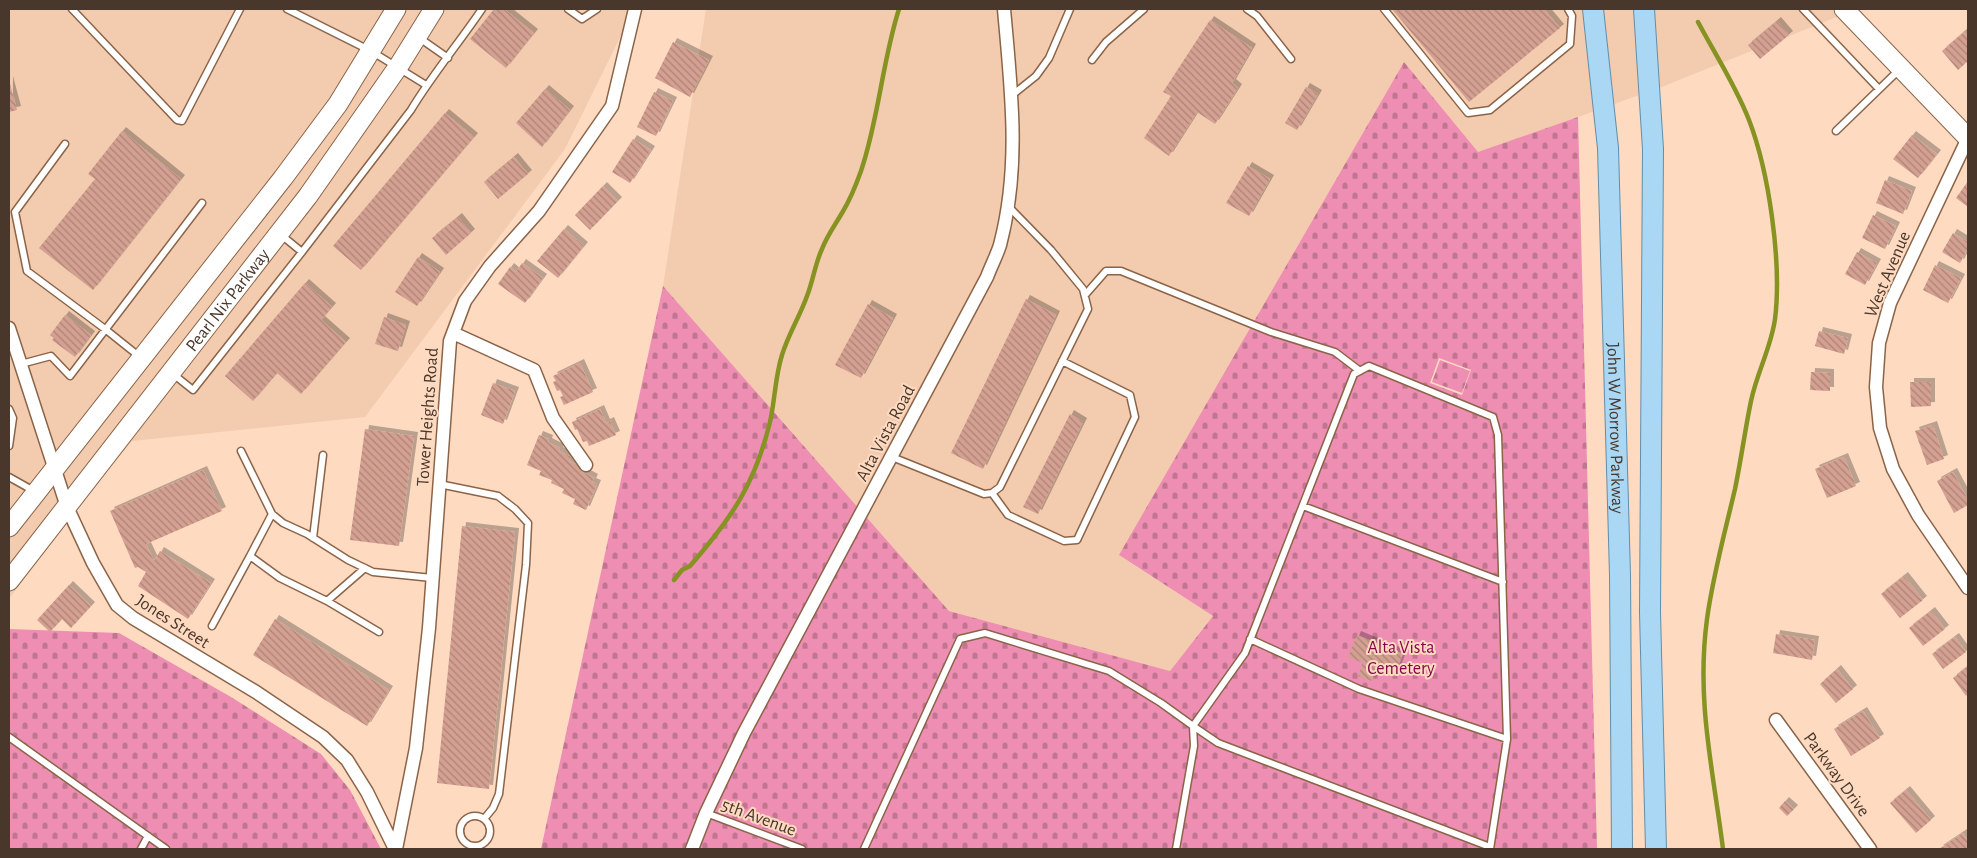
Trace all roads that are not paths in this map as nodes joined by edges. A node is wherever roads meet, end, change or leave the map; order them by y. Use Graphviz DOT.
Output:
graph roads {
  1 [pos="72,9"];
  2 [pos="240,9"];
  3 [pos="287,9"];
  4 [pos="396,9"];
  5 [pos="434,9"];
  6 [pos="482,9"];
  7 [pos="568,9"];
  8 [pos="596,9"];
  9 [pos="635,9"];
  10 [pos="1004,9"];
  11 [pos="1070,9"];
  12 [pos="1144,9"];
  13 [pos="1247,9"];
  14 [pos="1384,9"];
  15 [pos="1568,9"];
  16 [pos="1593,9"];
  17 [pos="1644,9"];
  18 [pos="1803,9"];
  19 [pos="1844,9"];
  20 [pos="417,36"];
  21 [pos="371,51"];
  22 [pos="448,58"];
  23 [pos="1291,59"];
  24 [pos="1092,60"];
  25 [pos="398,67"];
  26 [pos="1901,68"];
  27 [pos="426,85"];
  28 [pos="1879,89"];
  29 [pos="1011,96"];
  30 [pos="1836,131"];
  31 [pos="1968,138"];
  32 [pos="65,144"];
  33 [pos="202,203"];
  34 [pos="1008,205"];
  35 [pos="278,233"];
  36 [pos="302,252"];
  37 [pos="1085,295"];
  38 [pos="9,328"];
  39 [pos="105,328"];
  40 [pos="453,333"];
  41 [pos="141,358"];
  42 [pos="1062,361"];
  43 [pos="21,364"];
  44 [pos="170,371"];
  45 [pos="1360,371"];
  46 [pos="9,408"];
  47 [pos="9,446"];
  48 [pos="240,451"];
  49 [pos="323,455"];
  50 [pos="892,457"];
  51 [pos="586,465"];
  52 [pos="55,467"];
  53 [pos="9,477"];
  54 [pos="439,484"];
  55 [pos="35,492"];
  56 [pos="992,493"];
  57 [pos="1303,506"];
  58 [pos="67,507"];
  59 [pos="272,514"];
  60 [pos="9,527"];
  61 [pos="313,538"];
  62 [pos="250,556"];
  63 [pos="365,568"];
  64 [pos="432,578"];
  65 [pos="9,580"];
  66 [pos="1503,582"];
  67 [pos="1968,588"];
  68 [pos="327,601"];
  69 [pos="212,626"];
  70 [pos="379,632"];
  71 [pos="1250,639"];
  72 [pos="1776,720"];
  73 [pos="1193,726"];
  74 [pos="9,737"];
  75 [pos="1507,739"];
  76 [pos="706,814"];
  77 [pos="484,819"];
  78 [pos="148,836"];
  79 [pos="1490,848"];
  80 [pos="141,849"];
  81 [pos="166,849"];
  82 [pos="395,849"];
  83 [pos="692,849"];
  84 [pos="802,849"];
  85 [pos="864,849"];
  86 [pos="1176,849"];
  87 [pos="1622,849"];
  88 [pos="1656,849"];
  89 [pos="1870,849"];
  1 -- 2 [label="lane"];
  3 -- 21 [label="lane"];
  4 -- 21 [label="main road, Pearl Nix Parkway"];
  5 -- 20 [label="main road, Pearl Nix Parkway"];
  6 -- 22 [label="lane"];
  7 -- 8 [label="lane"];
  9 -- 40 [label="street, Tower Heights Road"];
  10 -- 29 [label="street, Alta Vista Road"];
  11 -- 29 [label="lane"];
  12 -- 24 [label="lane"];
  13 -- 23 [label="lane"];
  14 -- 15 [label="lane"];
  16 -- 87 [label="main road, John W Morrow Parkway"];
  17 -- 88 [label="main road, John W Morrow Parkway"];
  18 -- 28 [label="lane"];
  19 -- 26 [label="main road"];
  20 -- 22 [label="lane"];
  20 -- 25 [label="main road, Pearl Nix Parkway"];
  21 -- 25 [label="lane"];
  21 -- 41 [label="main road, Pearl Nix Parkway"];
  22 -- 27 [label="lane"];
  25 -- 27 [label="lane"];
  25 -- 35 [label="main road, Pearl Nix Parkway"];
  26 -- 28 [label="lane"];
  26 -- 31 [label="main road"];
  27 -- 36 [label="lane"];
  28 -- 30 [label="lane"];
  29 -- 34 [label="street, Alta Vista Road"];
  31 -- 67 [label="street, West Avenue"];
  32 -- 39 [label="lane"];
  33 -- 39 [label="lane"];
  34 -- 37 [label="lane"];
  34 -- 50 [label="street, Alta Vista Road"];
  35 -- 36 [label="lane"];
  35 -- 44 [label="main road, Pearl Nix Parkway"];
  36 -- 44 [label="lane"];
  37 -- 42 [label="lane"];
  37 -- 45 [label="lane"];
  38 -- 43 [label="street, Jones Street"];
  39 -- 41 [label="lane"];
  39 -- 43 [label="lane"];
  40 -- 51 [label="street"];
  40 -- 54 [label="street, Tower Heights Road"];
  41 -- 52 [label="main road, Pearl Nix Parkway"];
  42 -- 56 [label="lane"];
  42 -- 56 [label="lane"];
  43 -- 52 [label="street, Jones Street"];
  44 -- 58 [label="main road, Pearl Nix Parkway"];
  45 -- 57 [label="lane"];
  45 -- 66 [label="lane"];
  46 -- 47 [label="lane"];
  48 -- 59 [label="lane"];
  49 -- 61 [label="lane"];
  50 -- 56 [label="lane"];
  50 -- 76 [label="street, Alta Vista Road"];
  52 -- 55 [label="main road, Pearl Nix Parkway"];
  52 -- 58 [label="street, Jones Street"];
  53 -- 55 [label="lane"];
  54 -- 64 [label="street, Tower Heights Road"];
  54 -- 77 [label="lane"];
  55 -- 60 [label="main road, Pearl Nix Parkway"];
  57 -- 66 [label="lane"];
  57 -- 71 [label="lane"];
  58 -- 65 [label="main road, Pearl Nix Parkway"];
  58 -- 82 [label="street, Jones Street"];
  59 -- 61 [label="lane"];
  59 -- 62 [label="lane"];
  61 -- 63 [label="lane"];
  62 -- 68 [label="lane"];
  62 -- 69 [label="lane"];
  63 -- 64 [label="lane"];
  63 -- 68 [label="lane"];
  64 -- 82 [label="street, Tower Heights Road"];
  66 -- 75 [label="lane"];
  68 -- 70 [label="lane"];
  71 -- 73 [label="lane"];
  71 -- 75 [label="lane"];
  72 -- 89 [label="street, Parkway Drive"];
  73 -- 79 [label="lane"];
  73 -- 85 [label="lane"];
  73 -- 86 [label="lane"];
  74 -- 78 [label="lane"];
  75 -- 79 [label="lane"];
  76 -- 83 [label="street, Alta Vista Road"];
  76 -- 84 [label="lane, 5th Avenue"];
  77 -- 77 [label="lane"];
  78 -- 80 [label="lane"];
  78 -- 81 [label="lane"];
}
